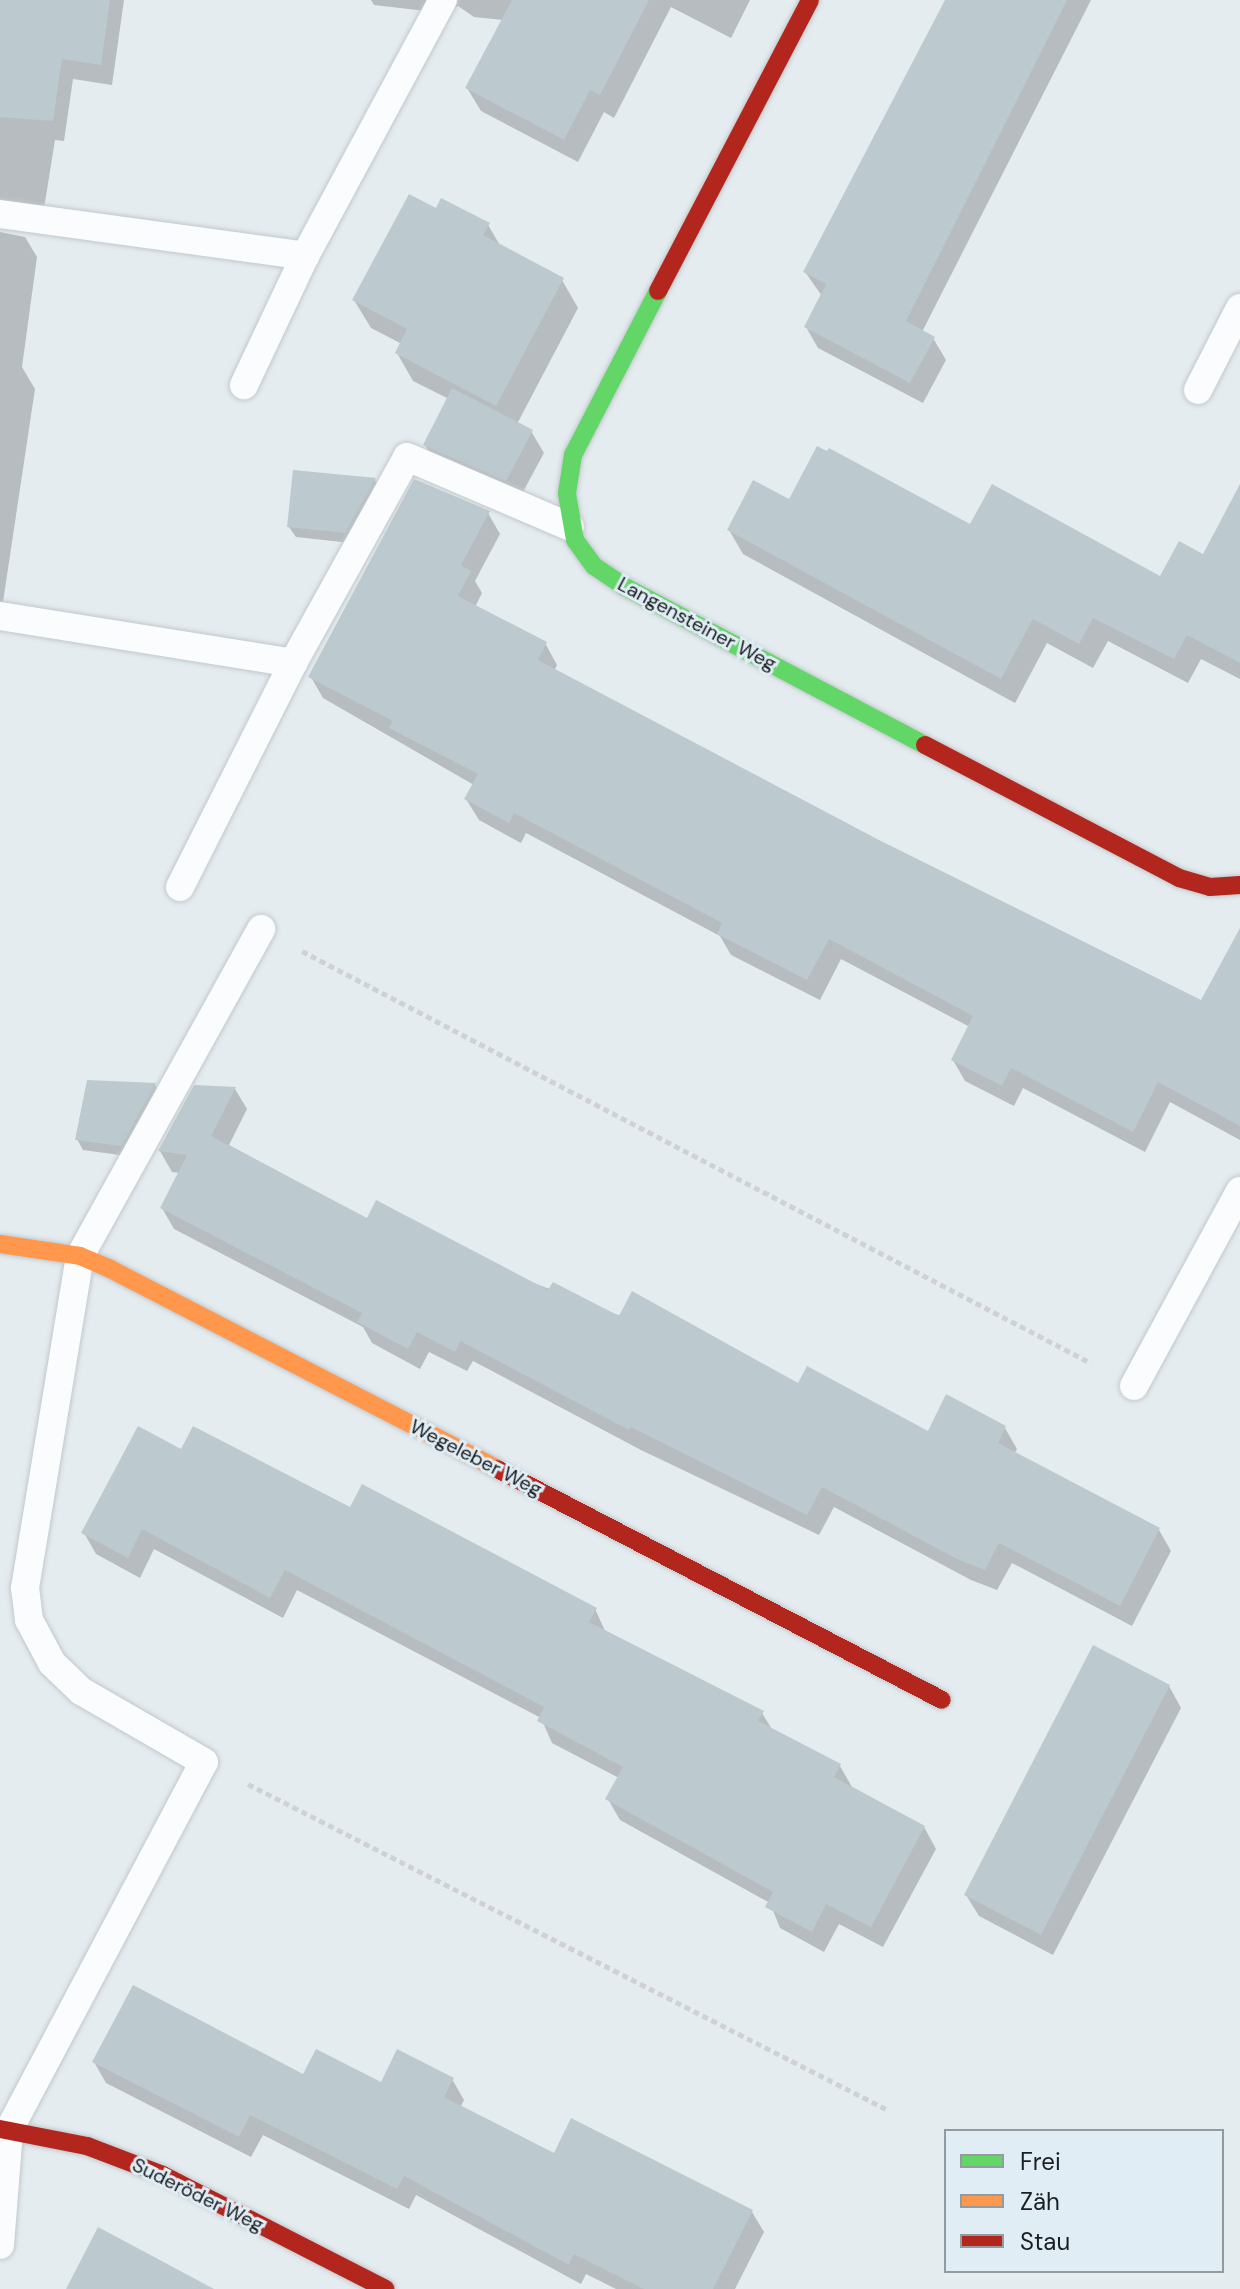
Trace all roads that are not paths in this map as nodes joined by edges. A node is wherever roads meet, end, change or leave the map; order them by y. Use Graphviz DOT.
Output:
graph roads {
  1 [pos="443,0"];
  2 [pos="810,0"];
  3 [pos="0,214"];
  4 [pos="305,256"];
  5 [pos="1240,308"];
  6 [pos="244,385"];
  7 [pos="1198,390"];
  8 [pos="570,527"];
  9 [pos="0,616"];
  10 [pos="293,663"];
  11 [pos="1240,885"];
  12 [pos="180,887"];
  13 [pos="261,929"];
  14 [pos="1240,1191"];
  15 [pos="0,1244"];
  16 [pos="80,1256"];
  17 [pos="1134,1386"];
  18 [pos="942,1700"];
  19 [pos="4,2129"];
  20 [pos="0,2245"];
  21 [pos="386,2289"];
  1 -- 4 [label="lane"];
  2 -- 8 [label="street, Langensteiner Weg"];
  3 -- 4 [label="lane"];
  4 -- 6 [label="lane"];
  5 -- 7 [label="lane"];
  8 -- 10 [label="lane"];
  8 -- 11 [label="street, Langensteiner Weg"];
  9 -- 10 [label="lane"];
  10 -- 12 [label="lane"];
  13 -- 16 [label="lane"];
  14 -- 17 [label="lane"];
  15 -- 16 [label="street, Wegeleber Weg"];
  16 -- 18 [label="street, Wegeleber Weg"];
  16 -- 19 [label="lane"];
  19 -- 20 [label="lane"];
  19 -- 21 [label="street, Suderöder Weg"];
}
